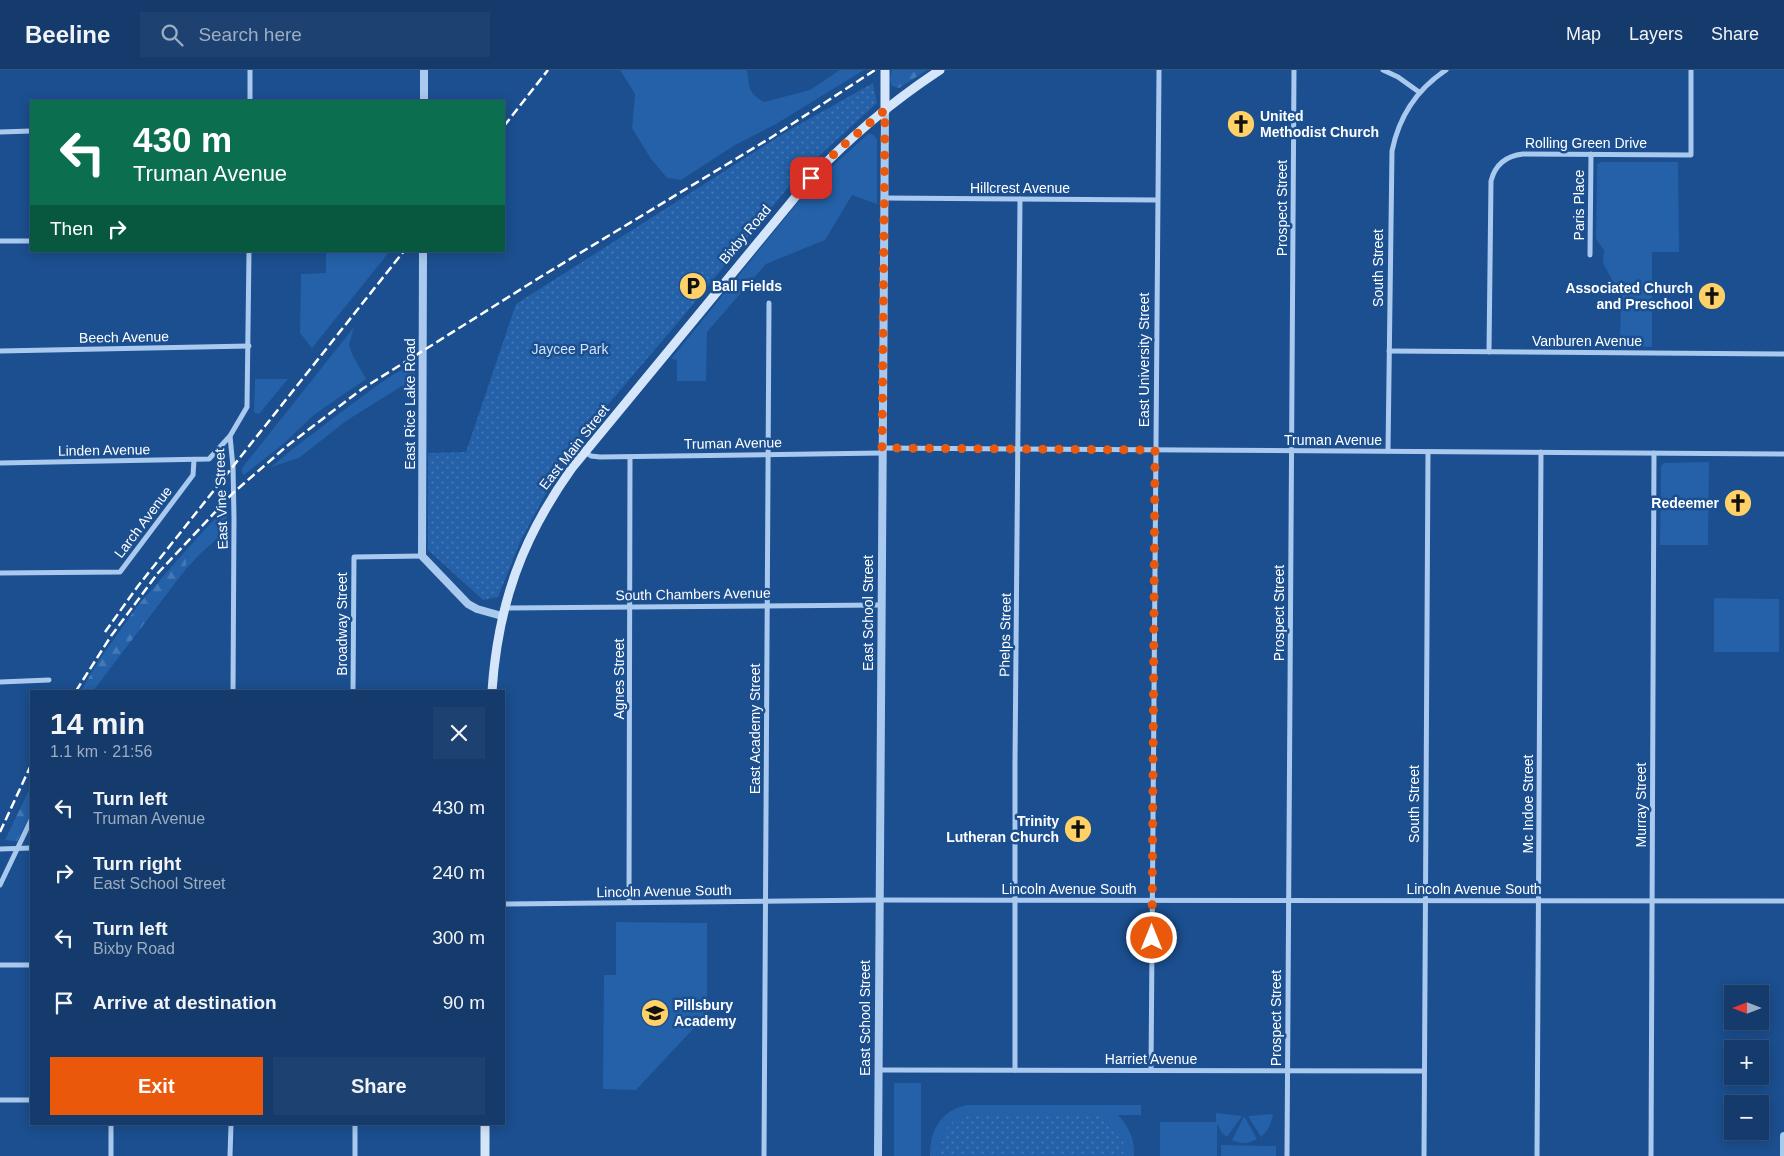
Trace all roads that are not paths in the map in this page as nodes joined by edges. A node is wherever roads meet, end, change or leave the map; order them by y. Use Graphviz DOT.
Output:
graph roads {
  1 [pos="250,70"];
  2 [pos="424,70"];
  3 [pos="885,70"];
  4 [pos="940,70"];
  5 [pos="1158,70"];
  6 [pos="1294,70"];
  7 [pos="1383,70"];
  8 [pos="1446,70"];
  9 [pos="1691,70"];
  10 [pos="1419,92"];
  11 [pos="250,100"];
  12 [pos="424,100"];
  13 [pos="885,110"];
  14 [pos="0,132"];
  15 [pos="30,132"];
  16 [pos="1590,154"];
  17 [pos="884,198"];
  18 [pos="1020,199"];
  19 [pos="1157,200"];
  20 [pos="30,241"];
  21 [pos="0,242"];
  22 [pos="249,252"];
  23 [pos="423,252"];
  24 [pos="1590,255"];
  25 [pos="769,303"];
  26 [pos="249,346"];
  27 [pos="0,351"];
  28 [pos="1389,351"];
  29 [pos="1489,352"];
  30 [pos="1784,354"];
  31 [pos="652,370"];
  32 [pos="230,436"];
  33 [pos="1019,449"];
  34 [pos="882,450"];
  35 [pos="1155,450"];
  36 [pos="1291,451"];
  37 [pos="1388,451"];
  38 [pos="585,452"];
  39 [pos="1428,452"];
  40 [pos="1541,452"];
  41 [pos="1654,453"];
  42 [pos="769,454"];
  43 [pos="1784,454"];
  44 [pos="630,457"];
  45 [pos="194,460"];
  46 [pos="0,463"];
  47 [pos="422,556"];
  48 [pos="0,574"];
  49 [pos="881,605"];
  50 [pos="767,606"];
  51 [pos="630,607"];
  52 [pos="503,612"];
  53 [pos="50,680"];
  54 [pos="0,682"];
  55 [pos="233,690"];
  56 [pos="353,690"];
  57 [pos="492,690"];
  58 [pos="30,822"];
  59 [pos="18,848"];
  60 [pos="30,848"];
  61 [pos="0,849"];
  62 [pos="0,885"];
  63 [pos="880,900"];
  64 [pos="1016,900"];
  65 [pos="1152,900"];
  66 [pos="1288,900"];
  67 [pos="766,901"];
  68 [pos="1425,901"];
  69 [pos="1539,901"];
  70 [pos="1652,901"];
  71 [pos="1784,901"];
  72 [pos="629,902"];
  73 [pos="505,904"];
  74 [pos="0,965"];
  75 [pos="30,966"];
  76 [pos="879,1070"];
  77 [pos="1015,1070"];
  78 [pos="1151,1070"];
  79 [pos="1287,1071"];
  80 [pos="1424,1071"];
  81 [pos="0,1100"];
  82 [pos="30,1100"];
  83 [pos="111,1125"];
  84 [pos="231,1125"];
  85 [pos="355,1125"];
  86 [pos="486,1125"];
  87 [pos="1784,1136"];
  88 [pos="111,1156"];
  89 [pos="230,1156"];
  90 [pos="355,1156"];
  91 [pos="486,1156"];
  92 [pos="764,1156"];
  93 [pos="878,1156"];
  94 [pos="1287,1156"];
  95 [pos="1424,1156"];
  96 [pos="1537,1156"];
  97 [pos="1651,1156"];
  98 [pos="1784,1156"];
  1 -- 11 [label="street"];
  2 -- 12 [label="street"];
  3 -- 13 [label="main road, East School Street"];
  4 -- 13 [label="main road, Bixby Road"];
  5 -- 19 [label="street, East University Street"];
  6 -- 36 [label="street, Prospect Street"];
  7 -- 10 [label="street"];
  8 -- 10 [label="street, South Street"];
  9 -- 16 [label="street, Rolling Green Drive"];
  10 -- 28 [label="street, South Street"];
  13 -- 17 [label="street, East School Street"];
  13 -- 31 [label="main road, Bixby Road"];
  14 -- 15 [label="street"];
  16 -- 24 [label="street, Paris Place"];
  16 -- 29 [label="street, Rolling Green Drive"];
  17 -- 18 [label="street, Hillcrest Avenue"];
  17 -- 34 [label="street, East School Street"];
  18 -- 19 [label="street, Hillcrest Avenue"];
  18 -- 33 [label="street, Phelps Street"];
  19 -- 35 [label="street, East University Street"];
  20 -- 21 [label="street"];
  22 -- 26 [label="street, East Vine Street"];
  23 -- 47 [label="street, East Rice Lake Road"];
  25 -- 42 [label="street, East Academy Street"];
  26 -- 27 [label="street, Beech Avenue"];
  26 -- 32 [label="street, East Vine Street"];
  28 -- 29 [label="street, Vanburen Avenue"];
  28 -- 37 [label="street, South Street"];
  29 -- 30 [label="street, Vanburen Avenue"];
  31 -- 38 [label="main road, East Main Street"];
  32 -- 45 [label="street, Linden Avenue"];
  32 -- 55 [label="street, East Vine Street"];
  33 -- 34 [label="street, Truman Avenue"];
  33 -- 35 [label="street, Truman Avenue"];
  33 -- 64 [label="street, Phelps Street"];
  34 -- 42 [label="street, Truman Avenue"];
  34 -- 49 [label="street, East School Street"];
  35 -- 36 [label="street, Truman Avenue"];
  35 -- 65 [label="street, East University Street"];
  36 -- 37 [label="street, Truman Avenue"];
  36 -- 66 [label="street, Prospect Street"];
  37 -- 39 [label="street, Truman Avenue"];
  38 -- 44 [label="street, Truman Avenue"];
  38 -- 52 [label="main road, East Main Street"];
  39 -- 40 [label="street, Truman Avenue"];
  39 -- 68 [label="street, South Street"];
  40 -- 41 [label="street, Truman Avenue"];
  40 -- 69 [label="street, Mc Indoe Street"];
  41 -- 43 [label="street, Truman Avenue"];
  41 -- 70 [label="street, Murray Street"];
  42 -- 44 [label="street, Truman Avenue"];
  42 -- 50 [label="street, East Academy Street"];
  44 -- 51 [label="street, Agnes Street"];
  45 -- 46 [label="street, Linden Avenue"];
  45 -- 48 [label="street, Larch Avenue"];
  47 -- 52 [label="street, South Chambers Avenue"];
  47 -- 56 [label="street, Broadway Street"];
  49 -- 50 [label="street, South Chambers Avenue"];
  49 -- 63 [label="street, East School Street"];
  50 -- 51 [label="street, South Chambers Avenue"];
  50 -- 67 [label="street, East Academy Street"];
  51 -- 52 [label="street, South Chambers Avenue"];
  51 -- 72 [label="street, Agnes Street"];
  52 -- 57 [label="main road, East Main Street"];
  53 -- 54 [label="street"];
  58 -- 59 [label="street"];
  59 -- 60 [label="street"];
  59 -- 61 [label="street"];
  59 -- 62 [label="street"];
  63 -- 64 [label="street, Lincoln Avenue South"];
  63 -- 67 [label="street, Lincoln Avenue South"];
  63 -- 76 [label="street, East School Street"];
  64 -- 65 [label="street, Lincoln Avenue South"];
  64 -- 77 [label="street, Phelps Street"];
  65 -- 66 [label="street, Lincoln Avenue South"];
  65 -- 78 [label="street, East University Street"];
  66 -- 68 [label="street, Lincoln Avenue South"];
  66 -- 79 [label="street, Prospect Street"];
  67 -- 72 [label="street, Lincoln Avenue South"];
  67 -- 92 [label="street, East Academy Street"];
  68 -- 69 [label="street, Lincoln Avenue South"];
  68 -- 80 [label="street, South Street"];
  69 -- 70 [label="street, Lincoln Avenue South"];
  69 -- 96 [label="street, Mc Indoe Street"];
  70 -- 71 [label="street, Lincoln Avenue South"];
  70 -- 97 [label="street, Murray Street"];
  72 -- 73 [label="street, Lincoln Avenue South"];
  74 -- 75 [label="street"];
  76 -- 77 [label="street, Harriet Avenue"];
  76 -- 93 [label="street, East School Street"];
  77 -- 78 [label="street, Harriet Avenue"];
  78 -- 79 [label="street, Harriet Avenue"];
  79 -- 80 [label="street, Harriet Avenue"];
  79 -- 94 [label="street, Prospect Street"];
  80 -- 95 [label="street, South Street"];
  81 -- 82 [label="street"];
  83 -- 88 [label="street"];
  84 -- 89 [label="street"];
  85 -- 90 [label="street"];
  86 -- 91 [label="main road"];
  87 -- 98 [label="street"];
}
